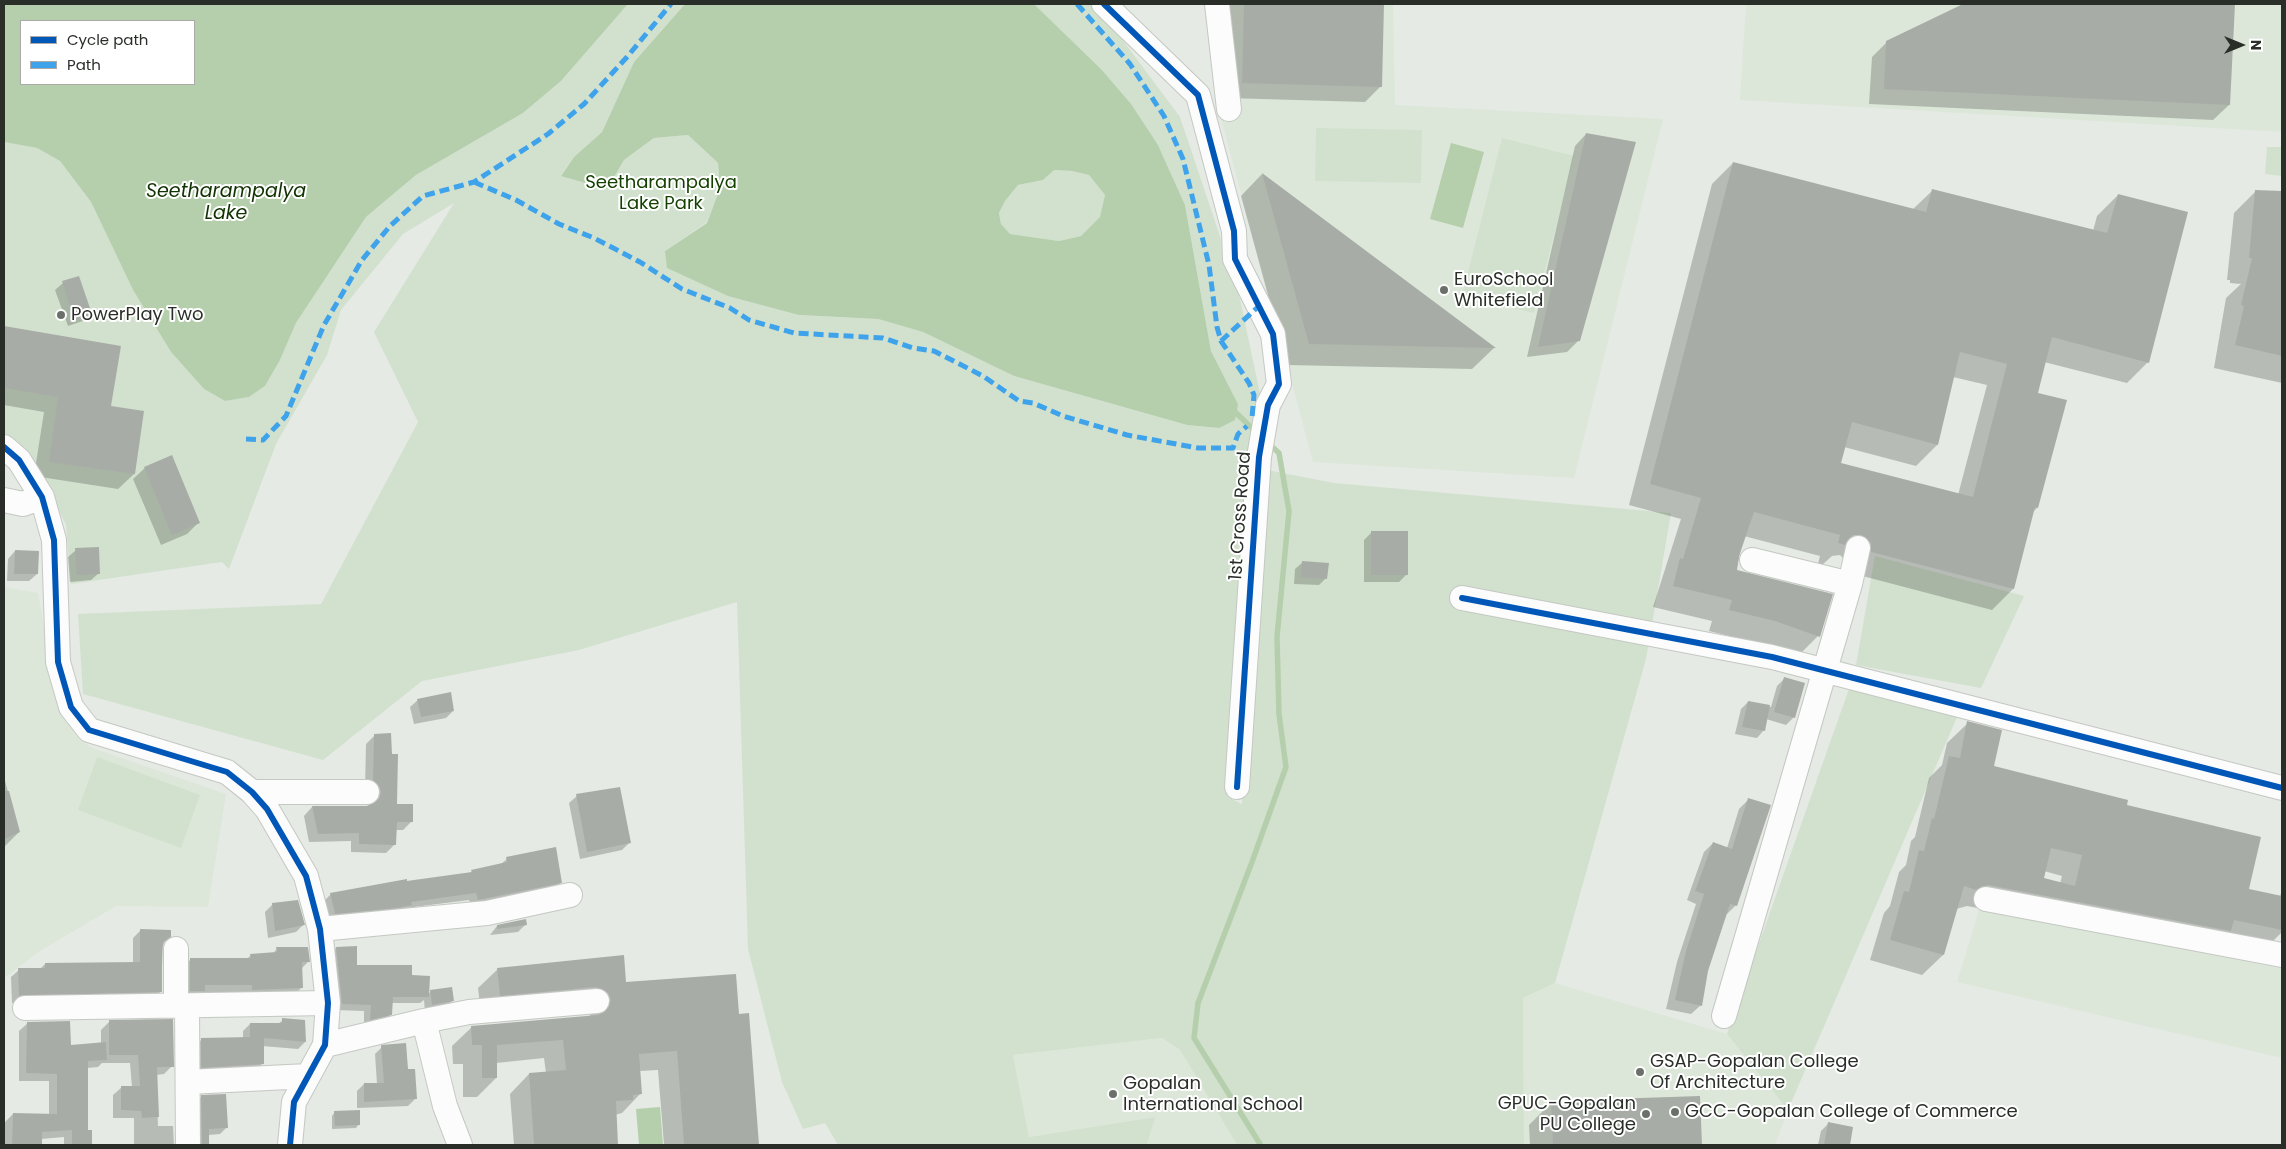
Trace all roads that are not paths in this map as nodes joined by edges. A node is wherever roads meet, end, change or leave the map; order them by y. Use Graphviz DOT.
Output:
graph roads {
  1 [pos="1104,4"];
  2 [pos="1217,4"];
  3 [pos="1229,109"];
  4 [pos="4,447"];
  5 [pos="42,497"];
  6 [pos="4,500"];
  7 [pos="1858,548"];
  8 [pos="1752,560"];
  9 [pos="1850,584"];
  10 [pos="1462,598"];
  11 [pos="1827,671"];
  12 [pos="1237,787"];
  13 [pos="2282,788"];
  14 [pos="252,792"];
  15 [pos="367,792"];
  16 [pos="570,895"];
  17 [pos="1986,899"];
  18 [pos="320,929"];
  19 [pos="176,949"];
  20 [pos="2282,955"];
  21 [pos="597,1001"];
  22 [pos="328,1003"];
  23 [pos="182,1006"];
  24 [pos="25,1008"];
  25 [pos="1724,1016"];
  26 [pos="424,1020"];
  27 [pos="325,1045"];
  28 [pos="308,1076"];
  29 [pos="188,1082"];
  30 [pos="188,1145"];
  31 [pos="290,1145"];
  32 [pos="460,1145"];
  1 -- 12 [label="street, 1st Cross Road"];
  2 -- 3 [label="street"];
  4 -- 5 [label="street"];
  5 -- 6 [label="street"];
  5 -- 14 [label="street"];
  7 -- 9 [label="street"];
  8 -- 9 [label="street"];
  9 -- 11 [label="street"];
  10 -- 11 [label="street"];
  11 -- 13 [label="street"];
  11 -- 25 [label="street"];
  14 -- 15 [label="street"];
  14 -- 18 [label="street"];
  16 -- 18 [label="street"];
  17 -- 20 [label="street"];
  18 -- 22 [label="street"];
  19 -- 23 [label="street"];
  21 -- 26 [label="street"];
  22 -- 23 [label="street"];
  22 -- 27 [label="street"];
  23 -- 24 [label="street"];
  23 -- 29 [label="street"];
  26 -- 27 [label="street"];
  26 -- 32 [label="street"];
  27 -- 28 [label="street"];
  28 -- 29 [label="street"];
  28 -- 31 [label="street"];
  29 -- 30 [label="street"];
}
